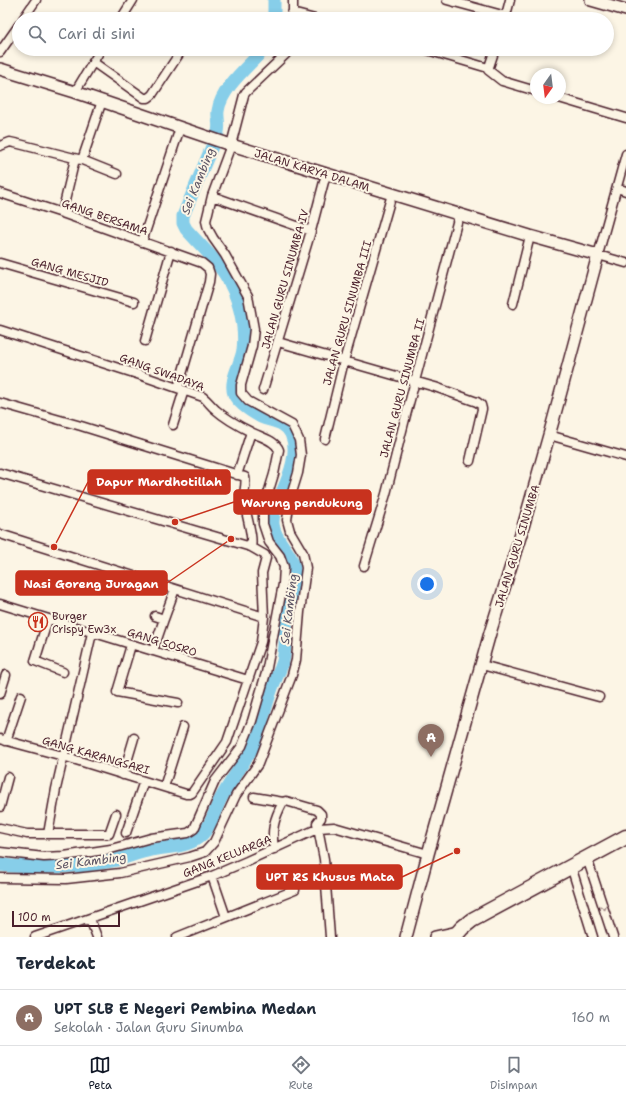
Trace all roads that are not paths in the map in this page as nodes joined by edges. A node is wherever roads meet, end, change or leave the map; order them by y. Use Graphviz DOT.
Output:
graph roads {
  1 [pos="36,0"];
  2 [pos="133,0"];
  3 [pos="293,0"];
  4 [pos="447,0"];
  5 [pos="510,0"];
  6 [pos="591,0"];
  7 [pos="626,10"];
  8 [pos="28,12"];
  9 [pos="125,12"];
  10 [pos="293,12"];
  11 [pos="486,12"];
  12 [pos="507,12"];
  13 [pos="12,35"];
  14 [pos="0,52"];
  15 [pos="97,56"];
  16 [pos="178,56"];
  17 [pos="284,56"];
  18 [pos="448,56"];
  19 [pos="492,56"];
  20 [pos="93,62"];
  21 [pos="488,68"];
  22 [pos="0,69"];
  23 [pos="530,89"];
  24 [pos="75,92"];
  25 [pos="566,100"];
  26 [pos="102,101"];
  27 [pos="626,118"];
  28 [pos="180,128"];
  29 [pos="228,144"];
  30 [pos="0,146"];
  31 [pos="626,154"];
  32 [pos="78,159"];
  33 [pos="117,174"];
  34 [pos="326,174"];
  35 [pos="617,188"];
  36 [pos="626,190"];
  37 [pos="0,193"];
  38 [pos="392,194"];
  39 [pos="212,196"];
  40 [pos="62,213"];
  41 [pos="459,214"];
  42 [pos="311,231"];
  43 [pos="530,236"];
  44 [pos="142,242"];
  45 [pos="171,251"];
  46 [pos="598,255"];
  47 [pos="0,263"];
  48 [pos="626,263"];
  49 [pos="134,302"];
  50 [pos="512,304"];
  51 [pos="0,330"];
  52 [pos="145,341"];
  53 [pos="278,342"];
  54 [pos="344,361"];
  55 [pos="415,382"];
  56 [pos="181,389"];
  57 [pos="263,390"];
  58 [pos="0,403"];
  59 [pos="173,425"];
  60 [pos="251,432"];
  61 [pos="549,435"];
  62 [pos="325,439"];
  63 [pos="626,457"];
  64 [pos="470,461"];
  65 [pos="0,473"];
  66 [pos="237,475"];
  67 [pos="0,534"];
  68 [pos="251,547"];
  69 [pos="364,566"];
  70 [pos="175,589"];
  71 [pos="0,604"];
  72 [pos="155,616"];
  73 [pos="264,617"];
  74 [pos="48,619"];
  75 [pos="164,619"];
  76 [pos="92,633"];
  77 [pos="131,645"];
  78 [pos="153,651"];
  79 [pos="482,665"];
  80 [pos="63,672"];
  81 [pos="6,675"];
  82 [pos="248,680"];
  83 [pos="0,694"];
  84 [pos="21,696"];
  85 [pos="599,697"];
  86 [pos="178,703"];
  87 [pos="183,727"];
  88 [pos="134,738"];
  89 [pos="3,740"];
  90 [pos="63,756"];
  91 [pos="123,774"];
  92 [pos="8,777"];
  93 [pos="144,780"];
  94 [pos="164,787"];
  95 [pos="254,797"];
  96 [pos="283,802"];
  97 [pos="0,807"];
  98 [pos="116,814"];
  99 [pos="0,828"];
  100 [pos="319,828"];
  101 [pos="126,833"];
  102 [pos="48,834"];
  103 [pos="626,837"];
  104 [pos="274,849"];
  105 [pos="0,852"];
  106 [pos="428,854"];
  107 [pos="587,858"];
  108 [pos="571,866"];
  109 [pos="212,876"];
  110 [pos="0,878"];
  111 [pos="295,890"];
  112 [pos="226,917"];
  113 [pos="90,919"];
  114 [pos="456,934"];
  115 [pos="35,937"];
  116 [pos="97,937"];
  117 [pos="177,937"];
  118 [pos="330,937"];
  119 [pos="406,937"];
  120 [pos="435,937"];
  121 [pos="593,937"];
  122 [pos="613,937"];
  1 -- 8 [label="street"];
  2 -- 9 [label="street"];
  3 -- 10 [label="street"];
  4 -- 11 [label="street"];
  5 -- 12 [label="street"];
  6 -- 7 [label="street"];
  13 -- 14 [label="street"];
  15 -- 20 [label="street"];
  16 -- 20 [label="street"];
  17 -- 29 [label="street"];
  18 -- 21 [label="street"];
  19 -- 21 [label="street"];
  20 -- 24 [label="street"];
  21 -- 23 [label="street"];
  22 -- 24 [label="street, JALAN KARYA DALAM"];
  24 -- 26 [label="street, JALAN KARYA DALAM"];
  25 -- 27 [label="street"];
  26 -- 28 [label="street, JALAN KARYA DALAM"];
  26 -- 32 [label="street"];
  28 -- 29 [label="street, JALAN KARYA DALAM"];
  28 -- 44 [label="street"];
  29 -- 34 [label="street, JALAN KARYA DALAM"];
  29 -- 39 [label="street"];
  30 -- 32 [label="street"];
  31 -- 35 [label="street, JALAN GURU SINUMBA"];
  32 -- 33 [label="street"];
  32 -- 40 [label="street"];
  34 -- 38 [label="street, JALAN KARYA DALAM"];
  34 -- 42 [label="street, JALAN GURU SINUMBA IV"];
  35 -- 36 [label="street"];
  35 -- 46 [label="street, JALAN GURU SINUMBA"];
  37 -- 40 [label="street, GANG BERSAMA"];
  38 -- 41 [label="street, JALAN KARYA DALAM"];
  38 -- 54 [label="street, JALAN GURU SINUMBA III"];
  39 -- 42 [label="street"];
  39 -- 110 [label="street"];
  40 -- 44 [label="street, GANG BERSAMA"];
  41 -- 43 [label="street, JALAN KARYA DALAM"];
  41 -- 55 [label="street, JALAN GURU SINUMBA II"];
  42 -- 53 [label="street, JALAN GURU SINUMBA IV"];
  43 -- 46 [label="street, JALAN KARYA DALAM"];
  43 -- 50 [label="street"];
  44 -- 45 [label="street, GANG BERSAMA"];
  45 -- 52 [label="street"];
  45 -- 56 [label="street, GANG BERSAMA"];
  46 -- 48 [label="street, JALAN KARYA DALAM"];
  46 -- 61 [label="street, JALAN GURU SINUMBA"];
  47 -- 49 [label="street, GANG MESJID"];
  51 -- 56 [label="street, GANG SWADAYA"];
  53 -- 54 [label="street"];
  53 -- 57 [label="street, JALAN GURU SINUMBA IV"];
  54 -- 55 [label="street"];
  54 -- 62 [label="street, JALAN GURU SINUMBA III"];
  55 -- 64 [label="street"];
  55 -- 69 [label="street, JALAN GURU SINUMBA II"];
  56 -- 59 [label="street"];
  56 -- 60 [label="street, GANG SWADAYA"];
  58 -- 66 [label="street"];
  60 -- 66 [label="street"];
  60 -- 105 [label="street, GANG SWADAYA"];
  61 -- 63 [label="street"];
  61 -- 79 [label="street, JALAN GURU SINUMBA"];
  65 -- 68 [label="street"];
  66 -- 68 [label="street"];
  67 -- 70 [label="street"];
  68 -- 73 [label="street"];
  70 -- 73 [label="street"];
  70 -- 75 [label="street"];
  71 -- 74 [label="street, GANG SOSRO"];
  72 -- 75 [label="street"];
  73 -- 82 [label="street"];
  74 -- 76 [label="street, GANG SOSRO"];
  74 -- 80 [label="street"];
  75 -- 78 [label="street"];
  76 -- 77 [label="street, GANG SOSRO"];
  76 -- 90 [label="street"];
  77 -- 78 [label="street, GANG SOSRO"];
  77 -- 86 [label="street"];
  78 -- 82 [label="street, GANG SOSRO"];
  79 -- 85 [label="street"];
  79 -- 106 [label="street, JALAN GURU SINUMBA"];
  81 -- 83 [label="street"];
  82 -- 94 [label="street, GANG KARANGSARI"];
  84 -- 89 [label="street"];
  87 -- 94 [label="street"];
  88 -- 91 [label="street"];
  89 -- 90 [label="street, GANG KARANGSARI"];
  90 -- 91 [label="street, GANG KARANGSARI"];
  90 -- 102 [label="street"];
  91 -- 93 [label="street, GANG KARANGSARI"];
  92 -- 97 [label="street"];
  93 -- 94 [label="street, GANG KARANGSARI"];
  93 -- 101 [label="street"];
  95 -- 96 [label="street"];
  96 -- 100 [label="street"];
  96 -- 104 [label="street"];
  98 -- 102 [label="street"];
  99 -- 102 [label="street"];
  100 -- 104 [label="street, GANG KELUARGA"];
  100 -- 106 [label="street, GANG KELUARGA"];
  100 -- 118 [label="street"];
  103 -- 107 [label="highway"];
  104 -- 109 [label="street, GANG KELUARGA"];
  106 -- 119 [label="street, JALAN GURU SINUMBA"];
  107 -- 108 [label="highway"];
  107 -- 122 [label="street, one-way"];
  108 -- 114 [label="highway"];
  108 -- 121 [label="street"];
  109 -- 112 [label="street"];
  109 -- 113 [label="street, GANG KELUARGA"];
  111 -- 112 [label="street"];
  112 -- 117 [label="street"];
  113 -- 115 [label="street, GANG KELUARGA"];
  113 -- 116 [label="street"];
  114 -- 120 [label="street"];
}
